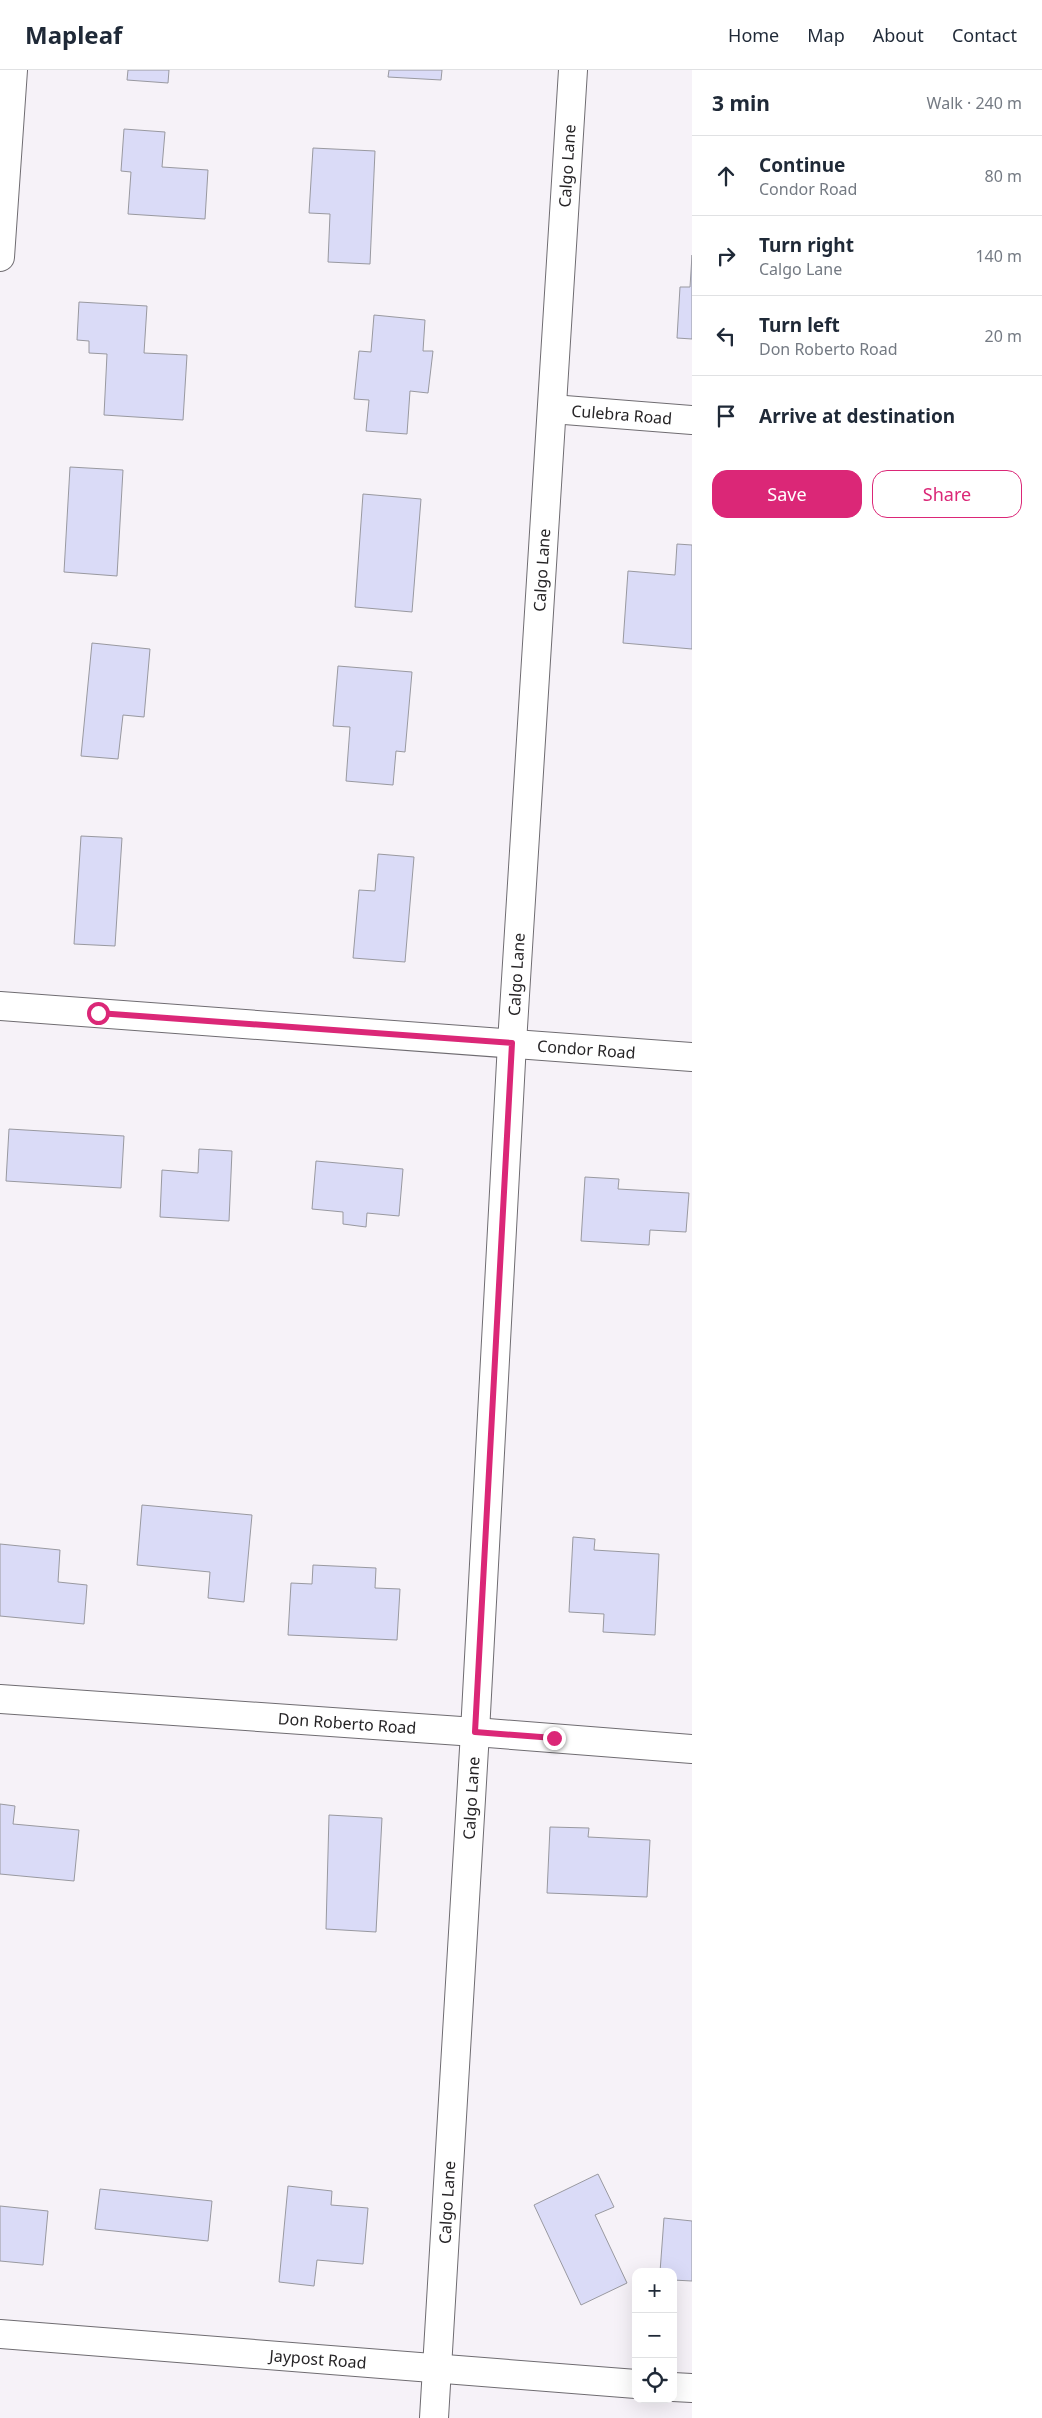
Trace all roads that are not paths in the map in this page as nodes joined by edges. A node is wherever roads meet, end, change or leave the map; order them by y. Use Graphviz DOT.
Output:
graph roads {
  1 [pos="13,70"];
  2 [pos="573,70"];
  3 [pos="0,256"];
  4 [pos="552,409"];
  5 [pos="692,420"];
  6 [pos="0,1006"];
  7 [pos="512,1043"];
  8 [pos="692,1056"];
  9 [pos="0,1700"];
  10 [pos="475,1732"];
  11 [pos="692,1749"];
  12 [pos="0,2334"];
  13 [pos="436,2368"];
  14 [pos="632,2384"];
  15 [pos="677,2387"];
  16 [pos="692,2388"];
  17 [pos="434,2418"];
  1 -- 3 [label="street"];
  2 -- 4 [label="street, Calgo Lane"];
  4 -- 5 [label="street, Culebra Road"];
  4 -- 7 [label="street, Calgo Lane"];
  6 -- 7 [label="street, Condor Road"];
  7 -- 8 [label="street, Condor Road"];
  7 -- 10 [label="street, Calgo Lane"];
  9 -- 10 [label="street, Don Roberto Road"];
  10 -- 11 [label="street, Don Roberto Road"];
  10 -- 13 [label="street, Calgo Lane"];
  12 -- 13 [label="street, Jaypost Road"];
  13 -- 14 [label="street, Jaypost Road"];
  13 -- 17 [label="street, Calgo Lane"];
  15 -- 16 [label="street"];
}
